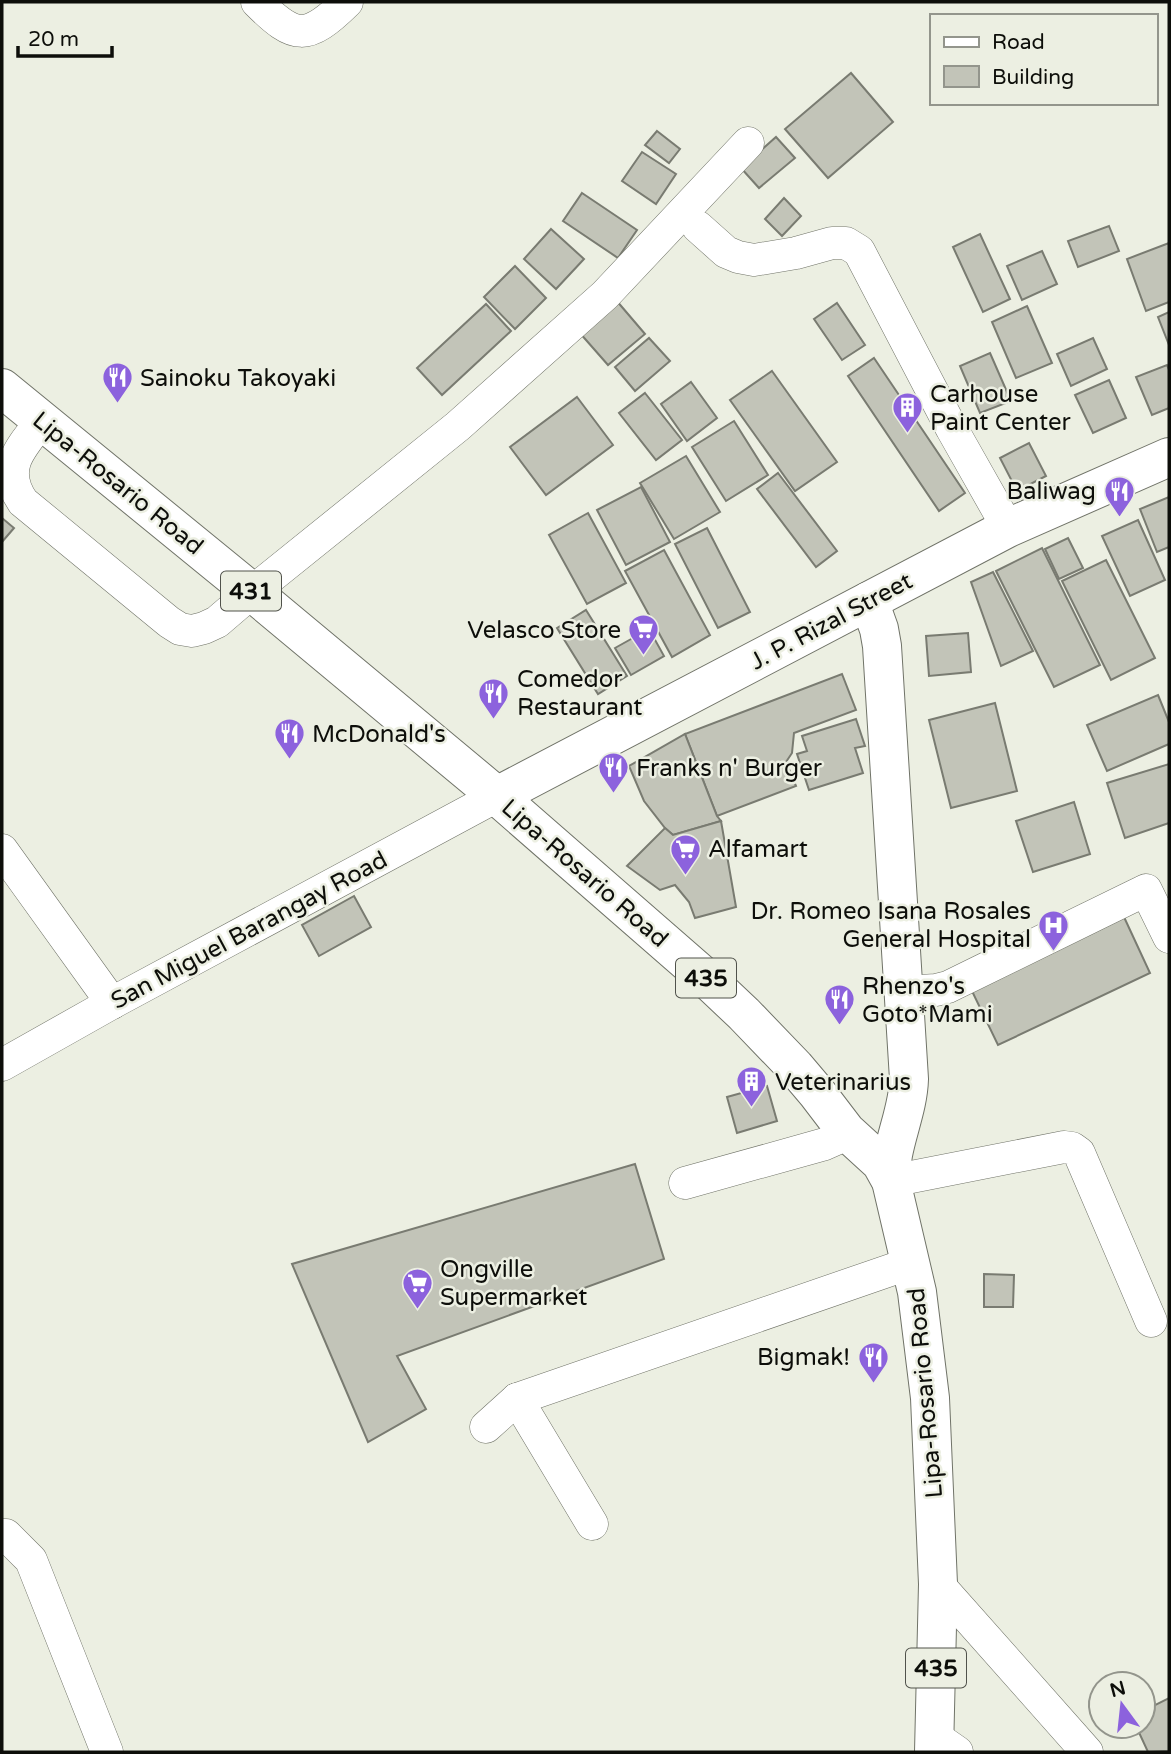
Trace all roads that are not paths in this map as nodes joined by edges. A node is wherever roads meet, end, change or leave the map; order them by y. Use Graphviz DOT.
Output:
graph roads {
  1 [pos="257,2"];
  2 [pos="347,2"];
  3 [pos="748,143"];
  4 [pos="698,227"];
  5 [pos="2,388"];
  6 [pos="42,421"];
  7 [pos="1169,457"];
  8 [pos="1008,528"];
  9 [pos="252,592"];
  10 [pos="869,601"];
  11 [pos="497,796"];
  12 [pos="2,850"];
  13 [pos="1169,937"];
  14 [pos="904,992"];
  15 [pos="112,1003"];
  16 [pos="2,1065"];
  17 [pos="846,1131"];
  18 [pos="891,1181"];
  19 [pos="685,1183"];
  20 [pos="911,1263"];
  21 [pos="1151,1321"];
  22 [pos="517,1399"];
  23 [pos="486,1427"];
  24 [pos="592,1524"];
  25 [pos="2,1535"];
  26 [pos="938,1584"];
  27 [pos="942,1747"];
  28 [pos="107,1752"];
  29 [pos="1087,1752"];
  1 -- 2 [label="street"];
  3 -- 9 [label="street"];
  4 -- 8 [label="street"];
  5 -- 6 [label="main road, Lipa-Rosario Road / 431"];
  6 -- 9 [label="main road, Lipa-Rosario Road / 431"];
  6 -- 9 [label="street"];
  7 -- 8 [label="main road, J. P. Rizal Street"];
  8 -- 10 [label="main road, J. P. Rizal Street"];
  9 -- 11 [label="main road, Lipa-Rosario Road / 431"];
  10 -- 11 [label="main road, J. P. Rizal Street"];
  10 -- 14 [label="main road, 435"];
  11 -- 15 [label="street, San Miguel Barangay Road"];
  11 -- 17 [label="main road, Lipa-Rosario Road / 435"];
  12 -- 15 [label="street"];
  13 -- 14 [label="street"];
  14 -- 18 [label="main road, 435"];
  15 -- 16 [label="street, San Miguel Barangay Road"];
  17 -- 18 [label="main road, Lipa-Rosario Road / 435"];
  17 -- 19 [label="street"];
  18 -- 20 [label="main road, Lipa-Rosario Road / 435"];
  18 -- 21 [label="street"];
  20 -- 22 [label="street"];
  20 -- 26 [label="main road, Lipa-Rosario Road / 435"];
  22 -- 23 [label="street"];
  22 -- 24 [label="street"];
  25 -- 28 [label="street"];
  26 -- 27 [label="main road, Lipa-Rosario Road / 435"];
  26 -- 29 [label="street"];
}
